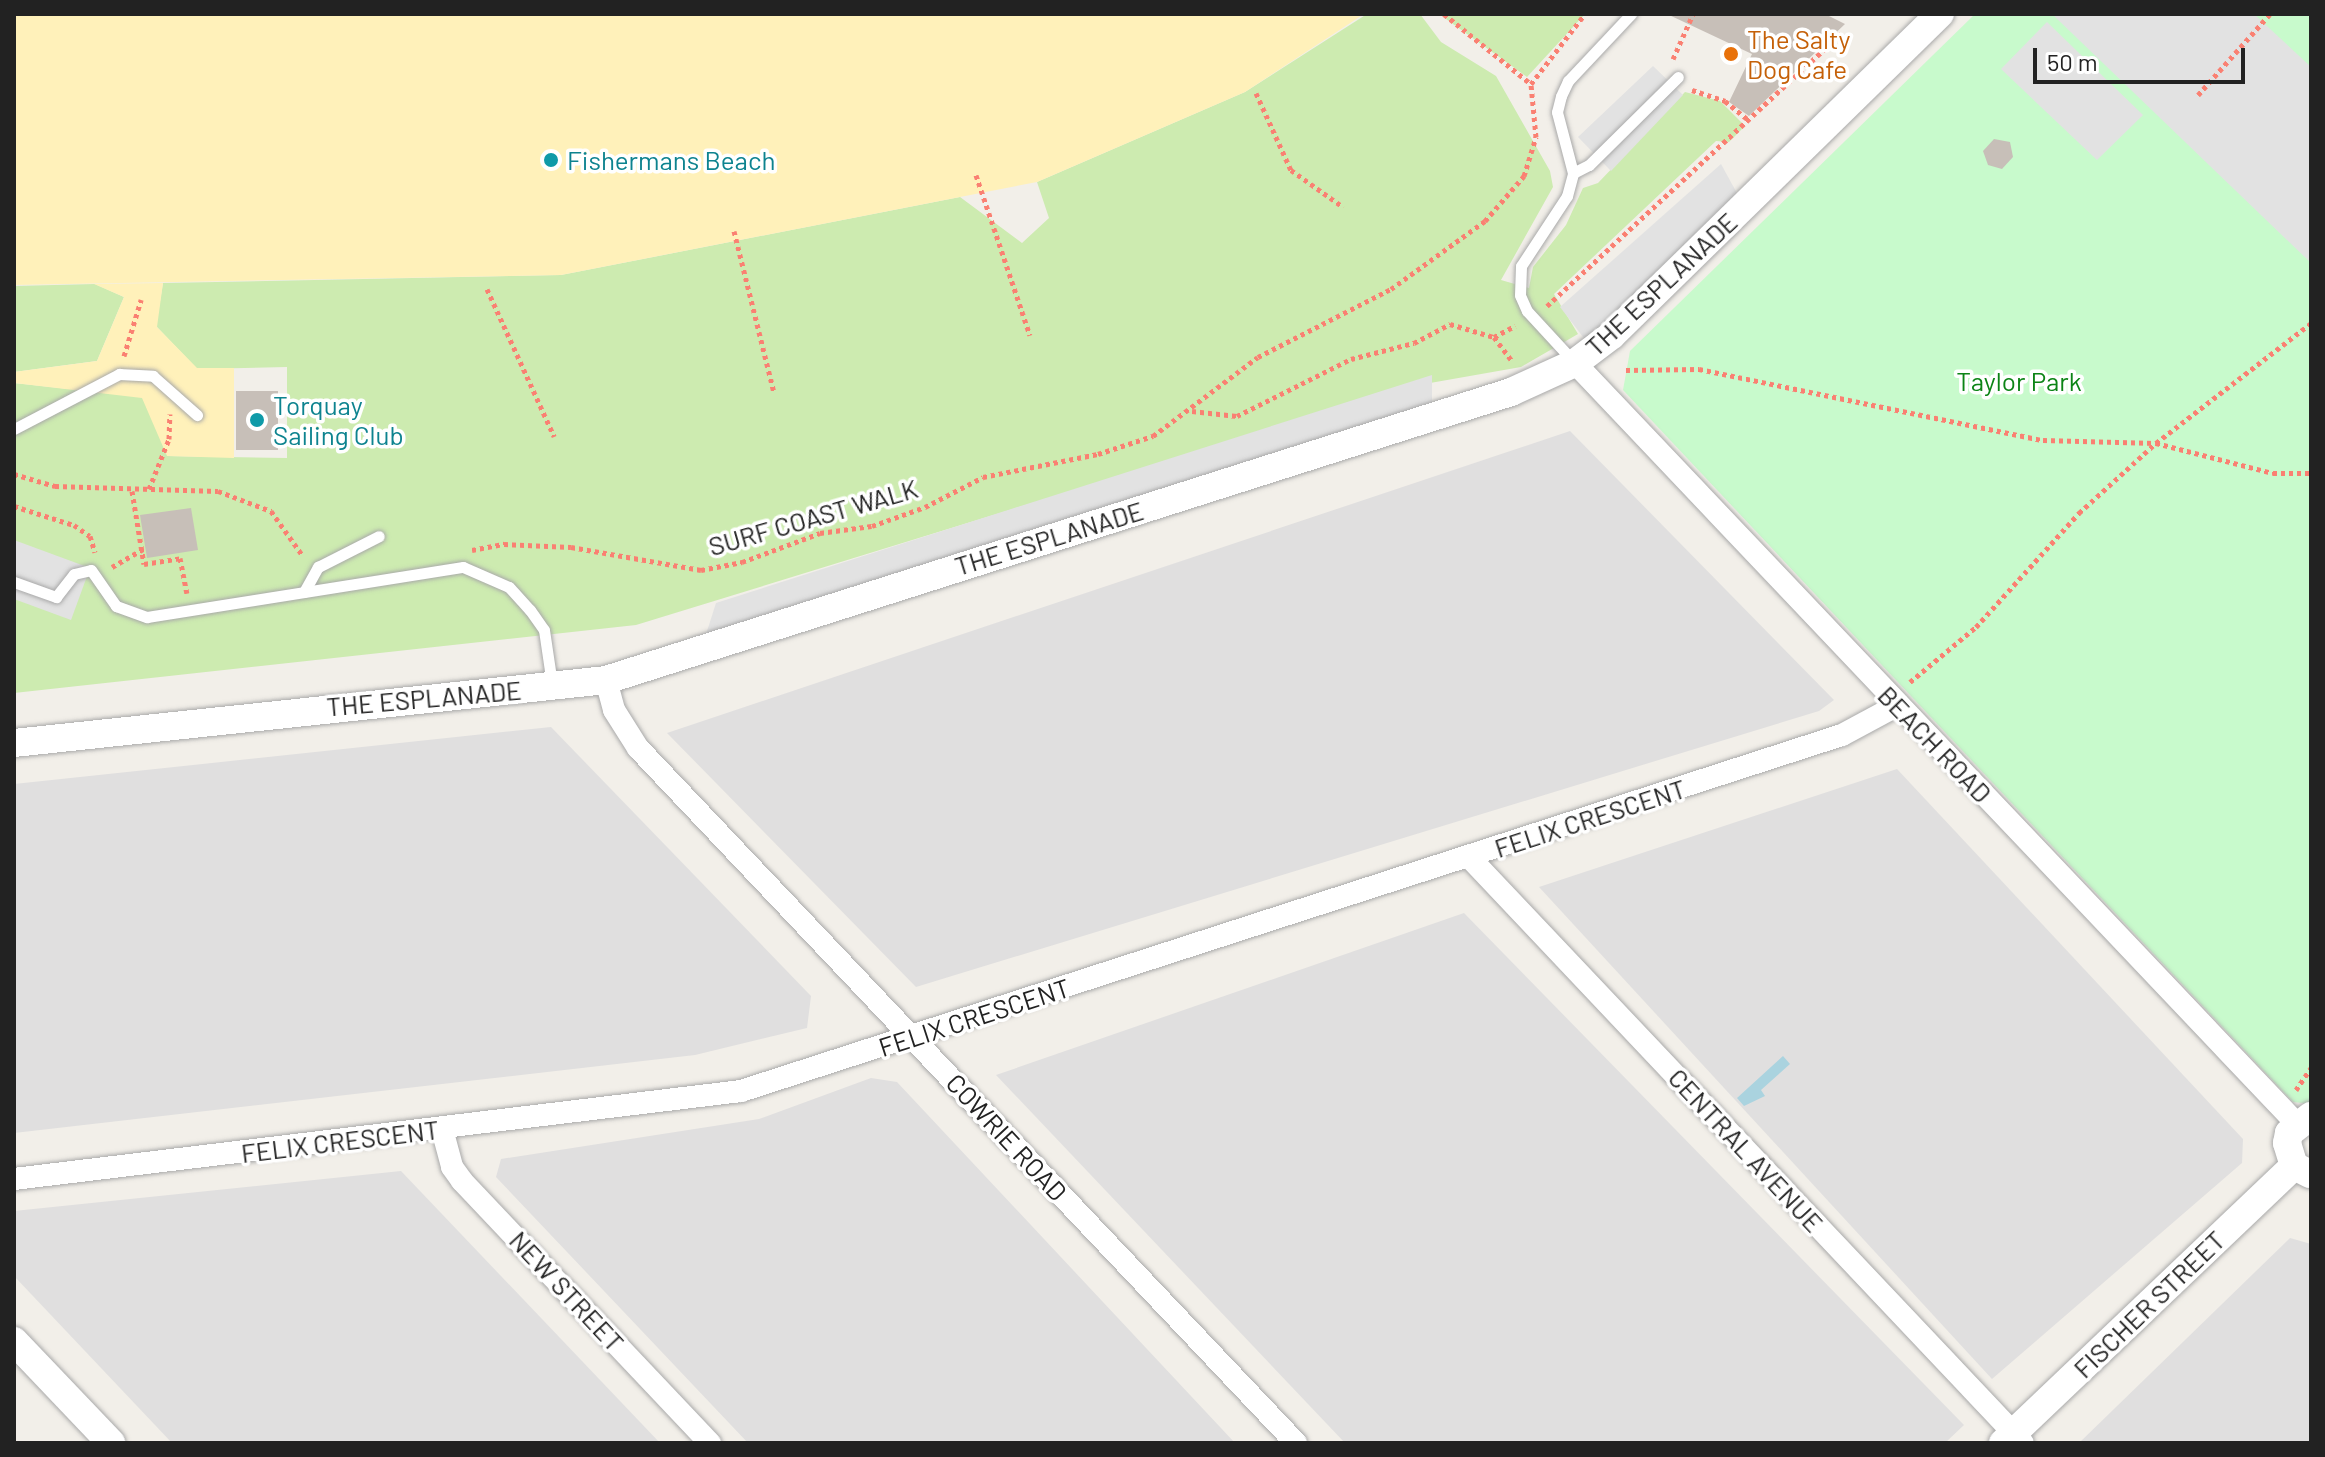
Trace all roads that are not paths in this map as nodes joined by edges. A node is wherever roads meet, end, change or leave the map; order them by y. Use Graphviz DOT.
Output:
graph roads {
  1 [pos="1631,14"];
  2 [pos="1940,14"];
  3 [pos="1678,77"];
  4 [pos="1573,173"];
  5 [pos="1575,363"];
  6 [pos="197,415"];
  7 [pos="14,429"];
  8 [pos="379,536"];
  9 [pos="14,582"];
  10 [pos="304,592"];
  11 [pos="606,680"];
  12 [pos="553,686"];
  13 [pos="1895,702"];
  14 [pos="14,743"];
  15 [pos="1469,857"];
  16 [pos="912,1037"];
  17 [pos="2304,1120"];
  18 [pos="442,1129"];
  19 [pos="2303,1170"];
  20 [pos="14,1179"];
  21 [pos="14,1341"];
  22 [pos="2013,1440"];
  23 [pos="111,1443"];
  24 [pos="710,1443"];
  25 [pos="1296,1443"];
  1 -- 4 [label="lane"];
  2 -- 5 [label="street, THE ESPLANADE"];
  3 -- 4 [label="lane"];
  4 -- 5 [label="lane"];
  5 -- 11 [label="street, THE ESPLANADE"];
  5 -- 13 [label="street, BEACH ROAD"];
  6 -- 7 [label="lane"];
  8 -- 10 [label="lane"];
  9 -- 10 [label="lane"];
  10 -- 12 [label="lane"];
  11 -- 12 [label="street, THE ESPLANADE"];
  11 -- 16 [label="street, COWRIE ROAD"];
  12 -- 14 [label="street, THE ESPLANADE"];
  13 -- 15 [label="street, FELIX CRESCENT"];
  13 -- 17 [label="street, BEACH ROAD"];
  15 -- 16 [label="street, FELIX CRESCENT"];
  15 -- 22 [label="street, CENTRAL AVENUE"];
  16 -- 18 [label="street, FELIX CRESCENT"];
  16 -- 25 [label="street, COWRIE ROAD"];
  17 -- 19 [label="street, FISCHER STREET"];
  18 -- 20 [label="street, FELIX CRESCENT"];
  18 -- 24 [label="street, NEW STREET"];
  19 -- 22 [label="street, FISCHER STREET"];
  21 -- 23 [label="street"];
}
